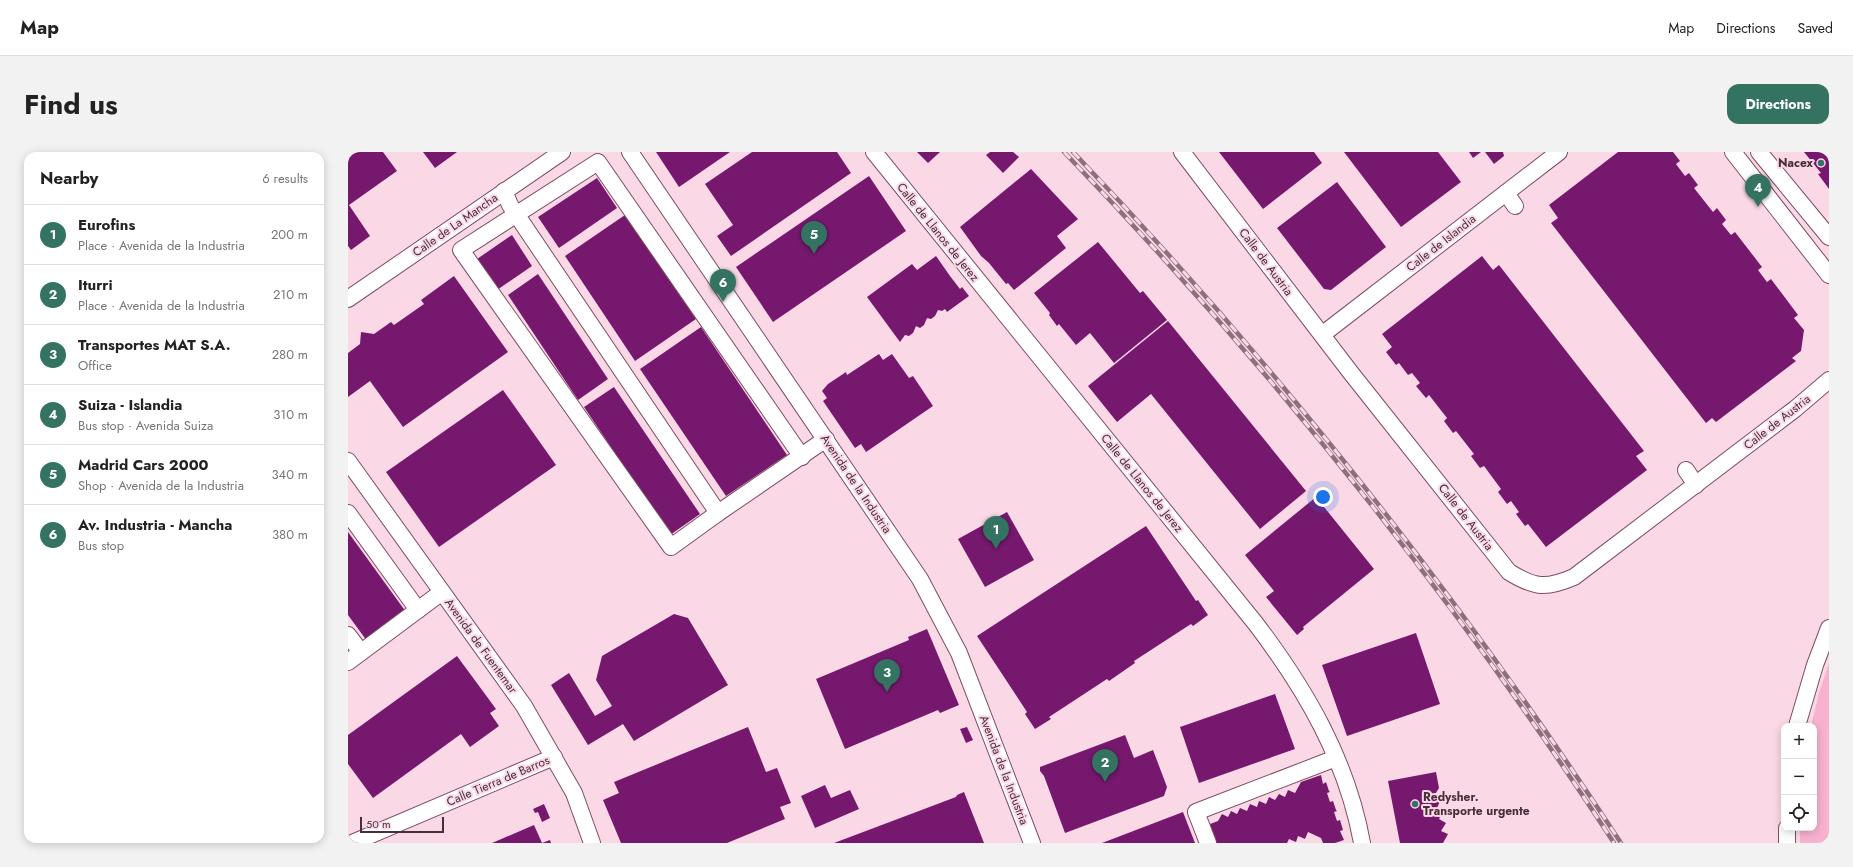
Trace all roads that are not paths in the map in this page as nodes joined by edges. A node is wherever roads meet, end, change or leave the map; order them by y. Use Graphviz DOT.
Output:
graph roads {
  1 [pos="562,152"];
  2 [pos="630,152"];
  3 [pos="874,152"];
  4 [pos="1182,152"];
  5 [pos="1559,152"];
  6 [pos="1733,152"];
  7 [pos="1759,152"];
  8 [pos="504,191"];
  9 [pos="1506,193"];
  10 [pos="1514,206"];
  11 [pos="516,214"];
  12 [pos="1828,236"];
  13 [pos="1829,275"];
  14 [pos="348,299"];
  15 [pos="1323,334"];
  16 [pos="1829,380"];
  17 [pos="826,439"];
  18 [pos="802,457"];
  19 [pos="348,462"];
  20 [pos="1686,470"];
  21 [pos="1696,485"];
  22 [pos="348,513"];
  23 [pos="718,513"];
  24 [pos="442,592"];
  25 [pos="418,610"];
  26 [pos="1829,628"];
  27 [pos="348,635"];
  28 [pos="361,652"];
  29 [pos="348,662"];
  30 [pos="1798,723"];
  31 [pos="554,757"];
  32 [pos="1336,758"];
  33 [pos="1787,831"];
  34 [pos="352,843"];
  35 [pos="592,843"];
  36 [pos="1032,843"];
  37 [pos="1208,843"];
  38 [pos="1362,843"];
  39 [pos="1787,843"];
  1 -- 8 [label="street, Calle de La Mancha"];
  2 -- 17 [label="street, Avenida de la Industria"];
  3 -- 32 [label="street, Calle de Llanos de Jerez"];
  4 -- 15 [label="street, Calle de Austria"];
  5 -- 9 [label="street, Calle de Islandia"];
  6 -- 13 [label="street"];
  7 -- 12 [label="street"];
  8 -- 11 [label="street"];
  8 -- 14 [label="street, Calle de La Mancha"];
  9 -- 10 [label="street"];
  9 -- 15 [label="street, Calle de Islandia"];
  11 -- 18 [label="street"];
  11 -- 23 [label="street"];
  11 -- 23 [label="street"];
  15 -- 21 [label="street, Calle de Austria"];
  16 -- 21 [label="street, Calle de Austria"];
  17 -- 18 [label="street"];
  17 -- 36 [label="street, Avenida de la Industria"];
  18 -- 23 [label="street"];
  19 -- 24 [label="street, Avenida de Fuentemar"];
  20 -- 21 [label="street"];
  22 -- 25 [label="street"];
  24 -- 25 [label="street"];
  24 -- 31 [label="street, Avenida de Fuentemar"];
  25 -- 28 [label="street"];
  26 -- 30 [label="street"];
  27 -- 28 [label="street"];
  28 -- 29 [label="street"];
  31 -- 34 [label="street, Calle Tierra de Barros"];
  31 -- 35 [label="street, Avenida de Fuentemar"];
  32 -- 37 [label="street"];
  32 -- 38 [label="street, Calle de Llanos de Jerez"];
  33 -- 39 [label="street"];
}
